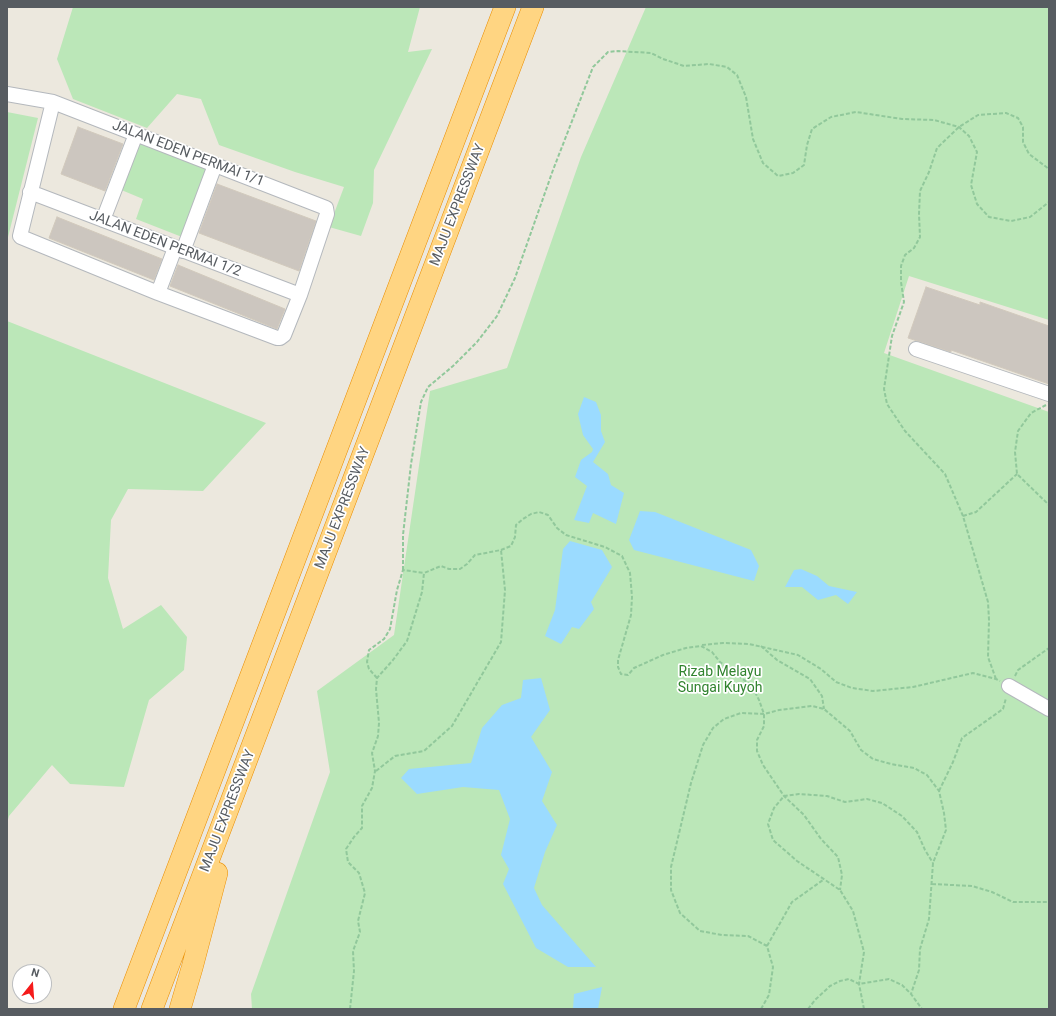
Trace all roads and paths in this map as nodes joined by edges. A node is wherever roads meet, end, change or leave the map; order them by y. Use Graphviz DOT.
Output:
graph roads {
  1 [pos="504,7"];
  2 [pos="533,7"];
  3 [pos="7,94"];
  4 [pos="53,102"];
  5 [pos="136,134"];
  6 [pos="216,165"];
  7 [pos="30,192"];
  8 [pos="1049,202"];
  9 [pos="104,220"];
  10 [pos="179,249"];
  11 [pos="158,293"];
  12 [pos="300,295"];
  13 [pos="916,349"];
  14 [pos="1049,394"];
  15 [pos="1049,404"];
  16 [pos="1017,474"];
  17 [pos="1049,505"];
  18 [pos="963,516"];
  19 [pos="501,550"];
  20 [pos="403,570"];
  21 [pos="424,573"];
  22 [pos="759,645"];
  23 [pos="701,646"];
  24 [pos="1049,648"];
  25 [pos="377,678"];
  26 [pos="1009,686"];
  27 [pos="824,709"];
  28 [pos="1049,709"];
  29 [pos="764,714"];
  30 [pos="219,759"];
  31 [pos="376,771"];
  32 [pos="939,791"];
  33 [pos="784,796"];
  34 [pos="223,823"];
  35 [pos="933,862"];
  36 [pos="824,880"];
  37 [pos="932,884"];
  38 [pos="840,890"];
  39 [pos="1049,902"];
  40 [pos="767,946"];
  41 [pos="859,984"];
  42 [pos="911,994"];
  43 [pos="112,1009"];
  44 [pos="124,1009"];
  45 [pos="152,1009"];
  46 [pos="180,1009"];
  47 [pos="350,1009"];
  48 [pos="761,1009"];
  49 [pos="808,1009"];
  50 [pos="864,1009"];
  51 [pos="922,1009"];
  1 -- 30 [label="highway, MAJU EXPRESSWAY"];
  2 -- 34 [label="highway, MAJU EXPRESSWAY"];
  3 -- 4 [label="street, JALAN EDEN PERMAI 1/1"];
  4 -- 5 [label="street, JALAN EDEN PERMAI 1/1"];
  4 -- 7 [label="street"];
  5 -- 6 [label="street, JALAN EDEN PERMAI 1/1"];
  5 -- 9 [label="street"];
  6 -- 10 [label="street"];
  6 -- 12 [label="street, JALAN EDEN PERMAI 1/1"];
  7 -- 9 [label="street, JALAN EDEN PERMAI 1/2"];
  7 -- 11 [label="street"];
  8 -- 20 [label="path"];
  9 -- 10 [label="street, JALAN EDEN PERMAI 1/2"];
  10 -- 11 [label="street"];
  10 -- 12 [label="street, JALAN EDEN PERMAI 1/2"];
  11 -- 12 [label="street"];
  13 -- 14 [label="street"];
  15 -- 16 [label="path"];
  16 -- 17 [label="path"];
  16 -- 18 [label="path"];
  19 -- 21 [label="path"];
  19 -- 23 [label="path"];
  19 -- 31 [label="path"];
  20 -- 21 [label="path"];
  20 -- 25 [label="path"];
  21 -- 25 [label="path"];
  22 -- 23 [label="path"];
  22 -- 26 [label="path"];
  22 -- 27 [label="path"];
  23 -- 29 [label="path"];
  24 -- 26 [label="path"];
  25 -- 31 [label="path"];
  26 -- 28 [label="street"];
  26 -- 32 [label="path"];
  27 -- 29 [label="path"];
  27 -- 32 [label="path"];
  29 -- 33 [label="path"];
  29 -- 40 [label="path"];
  30 -- 43 [label="highway"];
  30 -- 44 [label="highway, MAJU EXPRESSWAY"];
  31 -- 47 [label="path"];
  32 -- 35 [label="path"];
  33 -- 35 [label="path"];
  33 -- 36 [label="path"];
  33 -- 38 [label="path"];
  34 -- 45 [label="highway, MAJU EXPRESSWAY"];
  34 -- 46 [label="highway"];
  35 -- 37 [label="path"];
  36 -- 38 [label="path"];
  36 -- 40 [label="path"];
  37 -- 39 [label="path"];
  37 -- 42 [label="path"];
  38 -- 41 [label="path"];
  40 -- 48 [label="path"];
  41 -- 42 [label="path"];
  41 -- 49 [label="path"];
  41 -- 50 [label="path"];
  42 -- 51 [label="path"];
}
